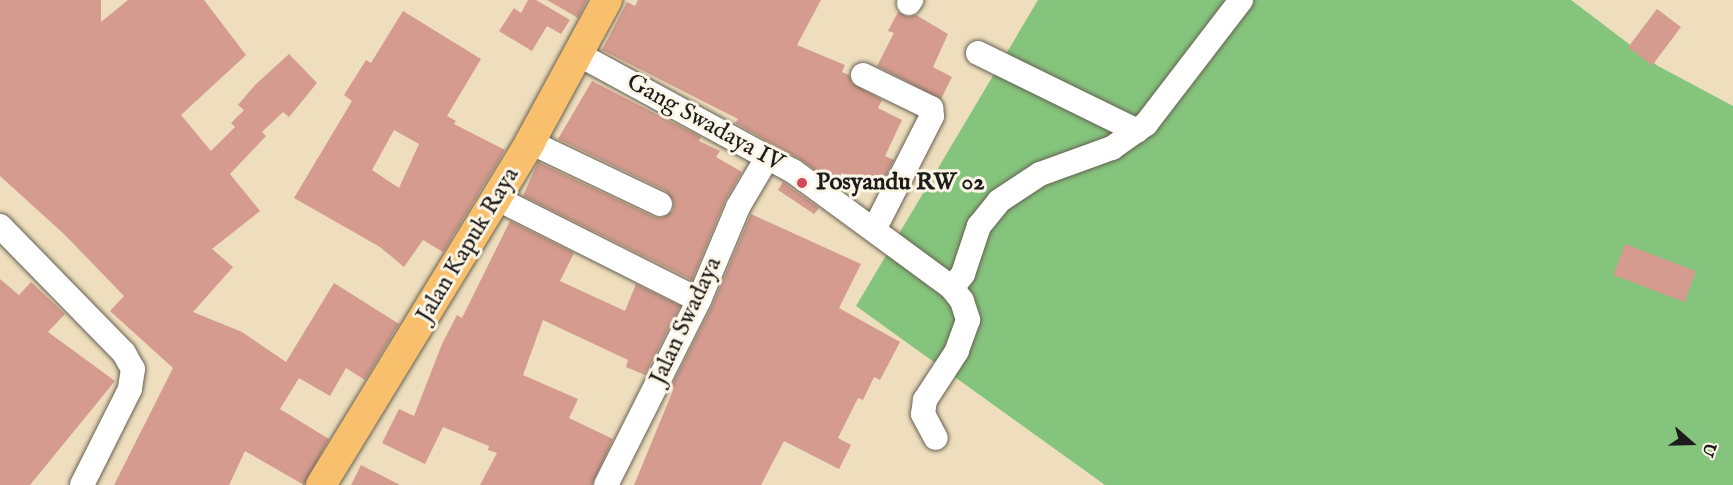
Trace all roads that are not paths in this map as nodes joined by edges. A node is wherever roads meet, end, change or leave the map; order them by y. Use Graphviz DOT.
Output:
graph roads {
  1 [pos="607,0"];
  2 [pos="1241,0"];
  3 [pos="978,53"];
  4 [pos="578,54"];
  5 [pos="863,75"];
  6 [pos="1137,131"];
  7 [pos="530,142"];
  8 [pos="767,158"];
  9 [pos="496,198"];
  10 [pos="660,204"];
  11 [pos="0,226"];
  12 [pos="875,228"];
  13 [pos="952,288"];
  14 [pos="699,300"];
  15 [pos="936,438"];
  16 [pos="82,485"];
  17 [pos="321,485"];
  18 [pos="606,485"];
  1 -- 4 [label="main road, Jalan Kapuk Raya"];
  2 -- 6 [label="street"];
  3 -- 6 [label="street"];
  4 -- 7 [label="main road, Jalan Kapuk Raya"];
  4 -- 8 [label="street, Gang Swadaya IV"];
  5 -- 12 [label="street"];
  6 -- 13 [label="street"];
  7 -- 9 [label="main road, Jalan Kapuk Raya"];
  7 -- 10 [label="street"];
  8 -- 12 [label="street, Gang Swadaya IV"];
  8 -- 14 [label="street, Jalan Swadaya"];
  9 -- 14 [label="street"];
  9 -- 17 [label="main road, Jalan Kapuk Raya"];
  11 -- 16 [label="street"];
  12 -- 13 [label="street, Gang Swadaya IV"];
  13 -- 15 [label="street, Gang Swadaya IV"];
  14 -- 18 [label="street, Jalan Swadaya"];
}
